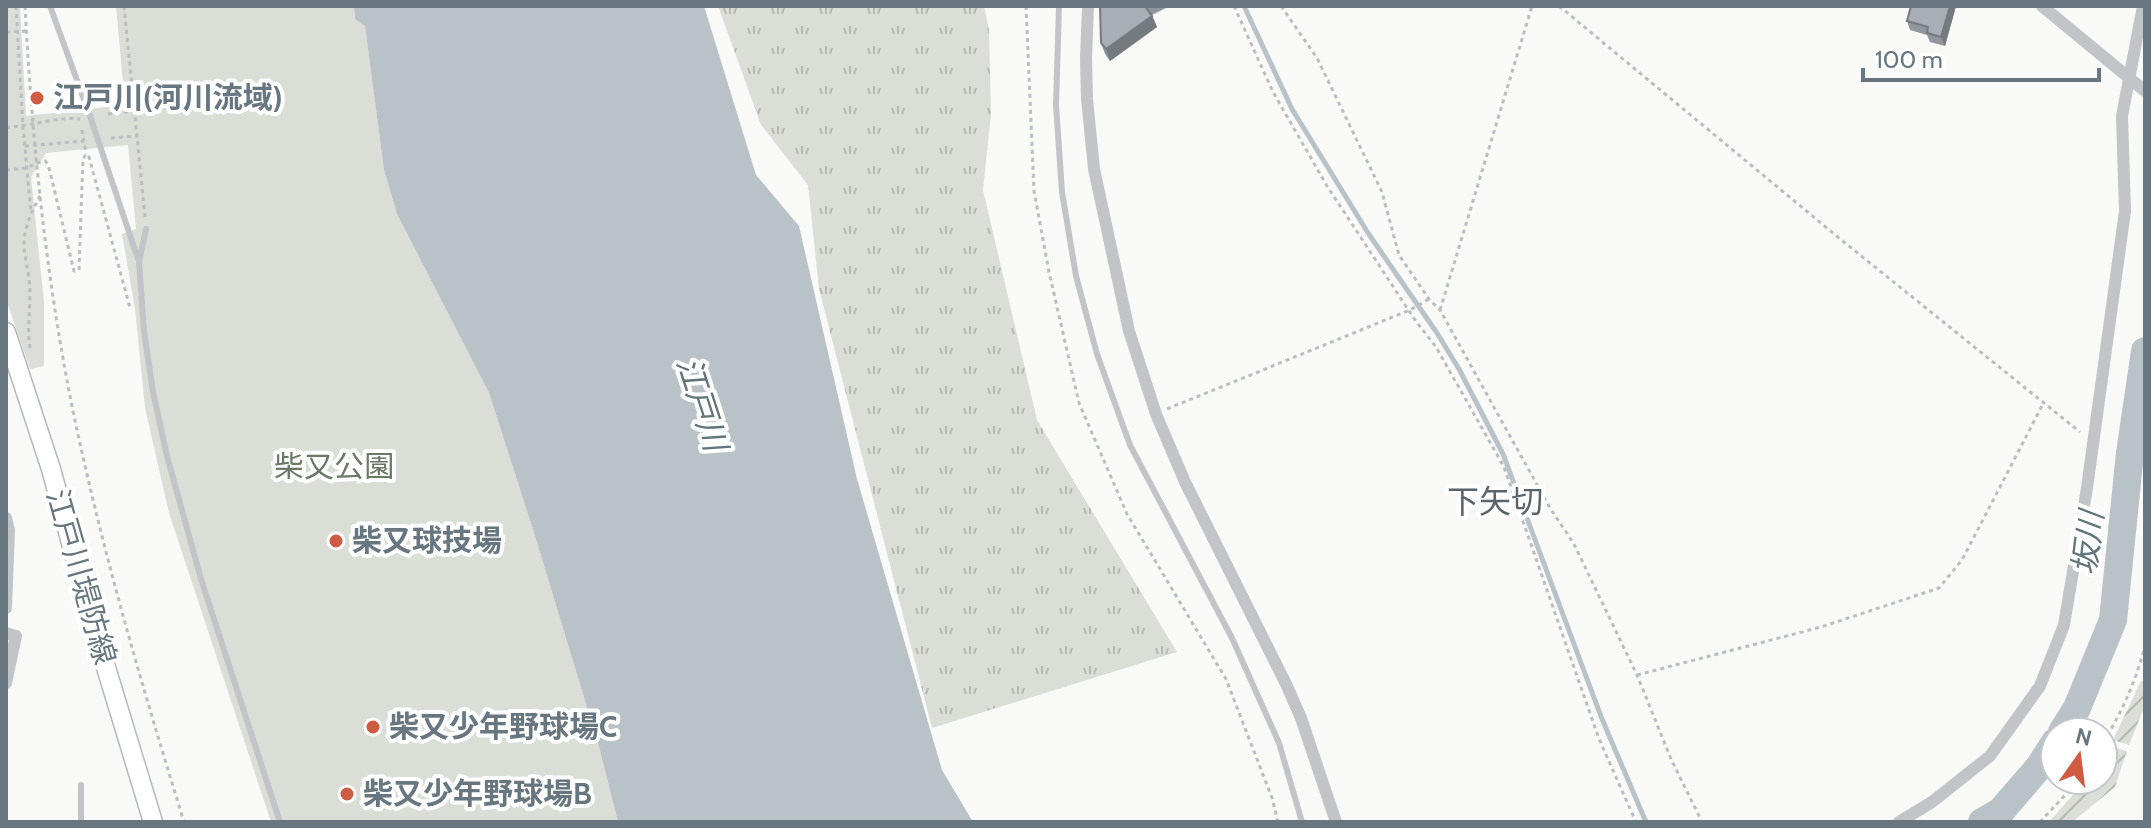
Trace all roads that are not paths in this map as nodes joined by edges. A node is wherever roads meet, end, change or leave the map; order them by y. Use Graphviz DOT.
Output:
graph roads {
  1 [pos="50,6"];
  2 [pos="1059,6"];
  3 [pos="1088,6"];
  4 [pos="2042,6"];
  5 [pos="2143,6"];
  6 [pos="2129,78"];
  7 [pos="2145,91"];
  8 [pos="146,229"];
  9 [pos="139,262"];
  10 [pos="6,332"];
  11 [pos="6,518"];
  12 [pos="6,608"];
  13 [pos="6,633"];
  14 [pos="6,683"];
  15 [pos="81,785"];
  16 [pos="81,822"];
  17 [pos="153,822"];
  18 [pos="280,822"];
  19 [pos="1302,822"];
  20 [pos="1336,822"];
  21 [pos="1899,822"];
  1 -- 9 [label="lane"];
  2 -- 19 [label="lane"];
  3 -- 20 [label="street"];
  4 -- 6 [label="street"];
  5 -- 6 [label="street"];
  6 -- 7 [label="street"];
  6 -- 21 [label="street"];
  8 -- 9 [label="lane"];
  9 -- 18 [label="lane"];
  10 -- 17 [label="main road, 江戸川堤防線"];
  11 -- 12 [label="street"];
  13 -- 14 [label="street"];
  15 -- 16 [label="lane"];
}
